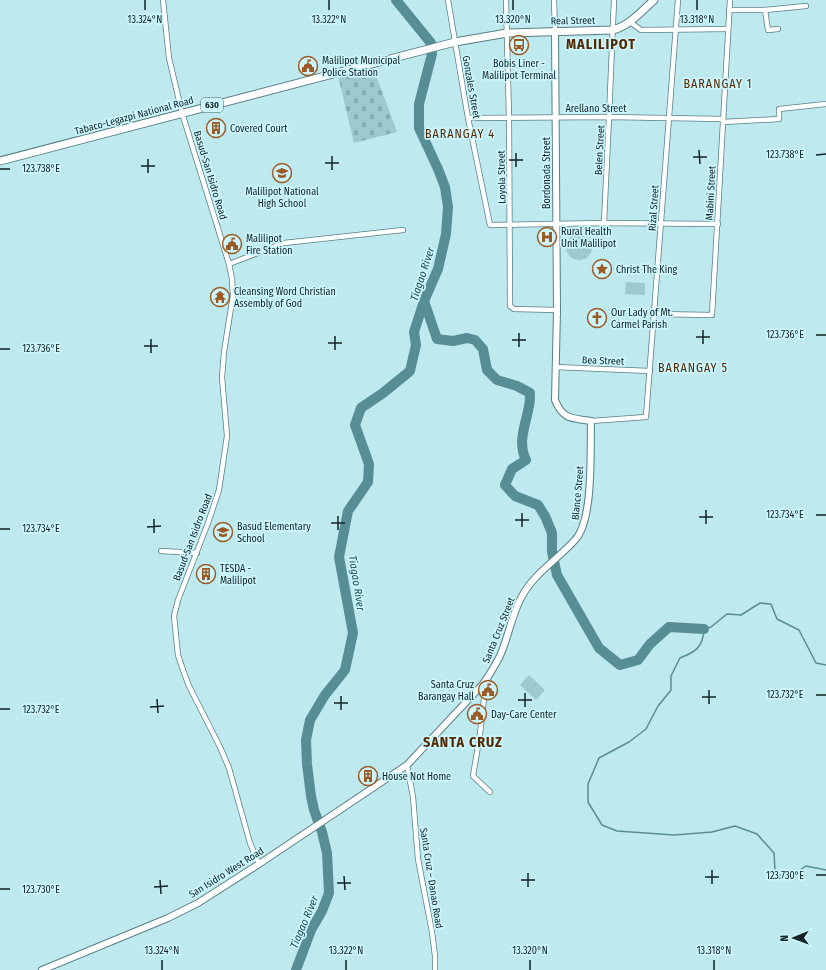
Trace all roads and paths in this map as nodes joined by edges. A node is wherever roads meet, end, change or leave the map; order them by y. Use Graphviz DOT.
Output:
graph roads {
  1 [pos="163,0"];
  2 [pos="448,0"];
  3 [pos="506,0"];
  4 [pos="554,0"];
  5 [pos="614,0"];
  6 [pos="654,0"];
  7 [pos="678,0"];
  8 [pos="730,0"];
  9 [pos="806,6"];
  10 [pos="729,10"];
  11 [pos="764,10"];
  12 [pos="630,22"];
  13 [pos="728,29"];
  14 [pos="778,29"];
  15 [pos="613,30"];
  16 [pos="676,30"];
  17 [pos="555,31"];
  18 [pos="507,33"];
  19 [pos="456,42"];
  20 [pos="436,47"];
  21 [pos="826,104"];
  22 [pos="182,113"];
  23 [pos="509,117"];
  24 [pos="556,117"];
  25 [pos="609,117"];
  26 [pos="468,118"];
  27 [pos="668,118"];
  28 [pos="723,120"];
  29 [pos="0,161"];
  30 [pos="557,223"];
  31 [pos="604,223"];
  32 [pos="661,223"];
  33 [pos="510,224"];
  34 [pos="718,224"];
  35 [pos="403,230"];
  36 [pos="229,264"];
  37 [pos="557,310"];
  38 [pos="655,314"];
  39 [pos="555,367"];
  40 [pos="650,371"];
  41 [pos="592,421"];
  42 [pos="161,551"];
  43 [pos="197,553"];
  44 [pos="558,556"];
  45 [pos="486,679"];
  46 [pos="407,765"];
  47 [pos="490,792"];
  48 [pos="259,864"];
  49 [pos="42,970"];
  50 [pos="435,970"];
  1 -- 22 [label="street, Basud-San Isidro Road"];
  2 -- 19 [label="street, Gonzales Street"];
  3 -- 18 [label="street, Loyola Street"];
  4 -- 17 [label="street"];
  5 -- 15 [label="street, Belen Street"];
  6 -- 12 [label="main road, Real Street / 630"];
  7 -- 16 [label="street, Rizal Street"];
  8 -- 10 [label="street, Mabini Street"];
  9 -- 11 [label="street"];
  10 -- 11 [label="street"];
  10 -- 13 [label="street, Mabini Street"];
  11 -- 14 [label="street"];
  12 -- 15 [label="main road, Real Street / 630"];
  12 -- 16 [label="street"];
  13 -- 16 [label="street"];
  13 -- 28 [label="street, Mabini Street"];
  15 -- 17 [label="main road, Real Street / 630"];
  15 -- 25 [label="street, Belen Street"];
  16 -- 27 [label="street, Rizal Street"];
  17 -- 18 [label="main road, Real Street / 630"];
  17 -- 24 [label="street, Bordonada Street"];
  18 -- 19 [label="main road, Real Street / 630"];
  18 -- 23 [label="street, Loyola Street"];
  19 -- 20 [label="main road, Real Street / 630"];
  19 -- 26 [label="street, Gonzales Street"];
  20 -- 22 [label="main road, Tabaco-Legazpi National Road / 630"];
  21 -- 28 [label="street, Arellano Street"];
  22 -- 29 [label="main road, Tabaco-Legazpi National Road / 630"];
  22 -- 36 [label="street, Basud-San Isidro Road"];
  23 -- 24 [label="street, Arellano Street"];
  23 -- 26 [label="street, Arellano Street"];
  23 -- 33 [label="street, Loyola Street"];
  24 -- 25 [label="street, Arellano Street"];
  24 -- 30 [label="street, Bordonada Street"];
  25 -- 27 [label="street, Arellano Street"];
  25 -- 31 [label="street, Belen Street"];
  26 -- 33 [label="street, Gonzales Street"];
  27 -- 28 [label="street, Arellano Street"];
  27 -- 32 [label="street, Rizal Street"];
  28 -- 34 [label="street, Mabini Street"];
  30 -- 31 [label="street"];
  30 -- 33 [label="street"];
  30 -- 37 [label="street, Bordonada Street"];
  31 -- 32 [label="street"];
  32 -- 34 [label="street"];
  32 -- 38 [label="street, Rizal Street"];
  33 -- 37 [label="street, Loyola Street"];
  34 -- 38 [label="street, Mabini Street"];
  35 -- 36 [label="street"];
  36 -- 43 [label="street, Basud-San Isidro Road"];
  37 -- 39 [label="street, Bordonada Street"];
  38 -- 40 [label="street, Rizal Street"];
  39 -- 40 [label="street, Bea Street"];
  39 -- 41 [label="street, Bordonada Street"];
  40 -- 41 [label="street, Rizal Street"];
  41 -- 44 [label="street, Blance Street"];
  42 -- 43 [label="street"];
  43 -- 48 [label="street, Basud-San Isidro Road"];
  44 -- 45 [label="street, Santa Cruz Street"];
  45 -- 46 [label="street, Santa Cruz Street"];
  45 -- 47 [label="street"];
  46 -- 48 [label="street, San Isidro West Road"];
  46 -- 50 [label="street, Santa Cruz – Danao Road"];
  48 -- 49 [label="street, San Isidro West Road"];
}
